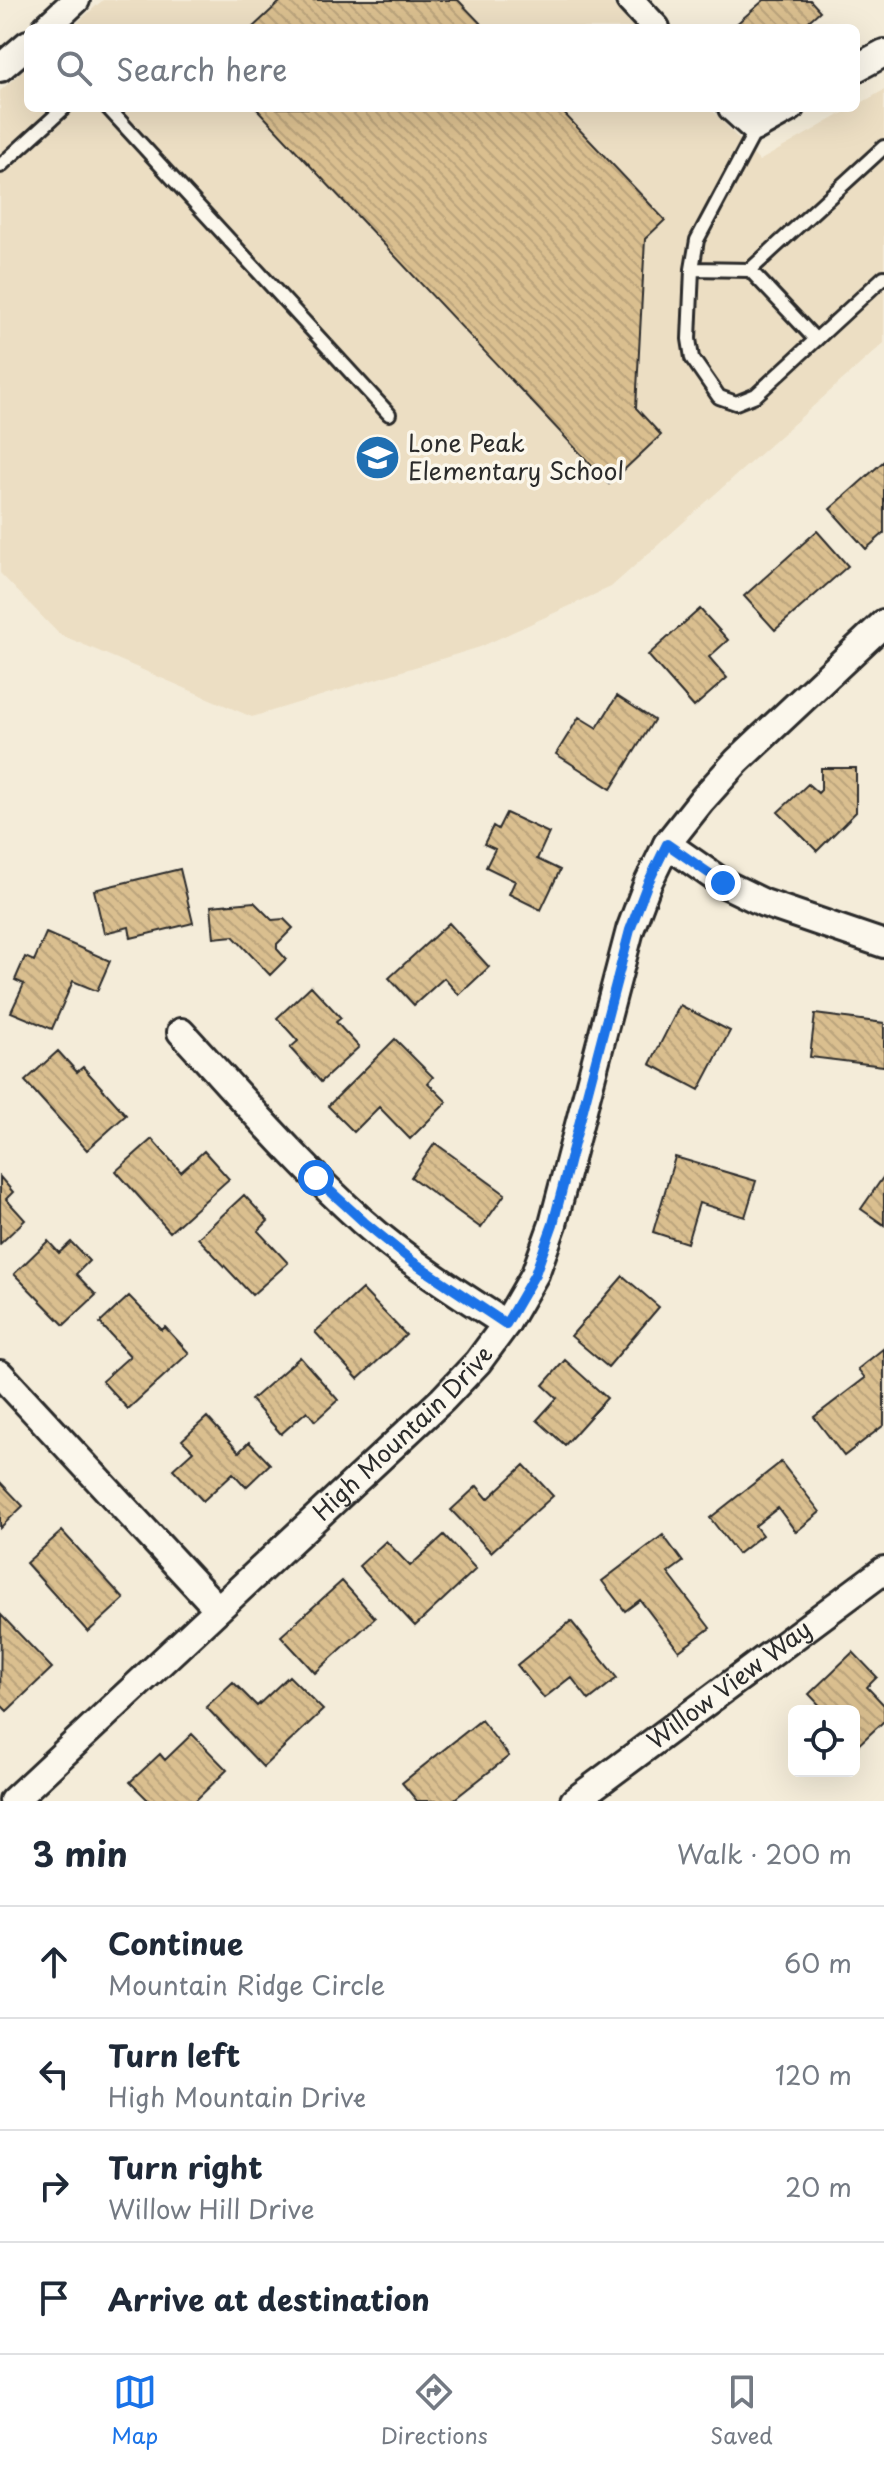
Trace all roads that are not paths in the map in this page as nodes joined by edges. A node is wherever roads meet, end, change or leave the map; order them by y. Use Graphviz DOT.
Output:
graph roads {
  1 [pos="76,0"];
  2 [pos="630,0"];
  3 [pos="50,24"];
  4 [pos="652,24"];
  5 [pos="24,47"];
  6 [pos="884,53"];
  7 [pos="860,66"];
  8 [pos="0,68"];
  9 [pos="60,112"];
  10 [pos="112,112"];
  11 [pos="736,112"];
  12 [pos="783,112"];
  13 [pos="754,128"];
  14 [pos="884,147"];
  15 [pos="0,166"];
  16 [pos="692,269"];
  17 [pos="750,270"];
  18 [pos="884,277"];
  19 [pos="816,340"];
  20 [pos="389,414"];
  21 [pos="884,623"];
  22 [pos="667,844"];
  23 [pos="884,944"];
  24 [pos="181,1032"];
  25 [pos="506,1324"];
  26 [pos="0,1374"];
  27 [pos="884,1570"];
  28 [pos="218,1609"];
  29 [pos="13,1801"];
  30 [pos="574,1801"];
  1 -- 3 [label="street"];
  2 -- 4 [label="street"];
  5 -- 8 [label="street"];
  6 -- 7 [label="street"];
  9 -- 15 [label="lane"];
  10 -- 20 [label="lane"];
  11 -- 13 [label="street"];
  12 -- 13 [label="street"];
  13 -- 16 [label="lane"];
  14 -- 17 [label="lane"];
  16 -- 17 [label="lane"];
  16 -- 19 [label="lane"];
  17 -- 19 [label="lane"];
  18 -- 19 [label="lane"];
  21 -- 22 [label="street, High Mountain Drive"];
  22 -- 23 [label="street"];
  22 -- 25 [label="street, High Mountain Drive"];
  24 -- 25 [label="street"];
  25 -- 28 [label="street, High Mountain Drive"];
  26 -- 28 [label="street"];
  27 -- 30 [label="street, Willow View Way"];
  28 -- 29 [label="street, High Mountain Drive"];
}
